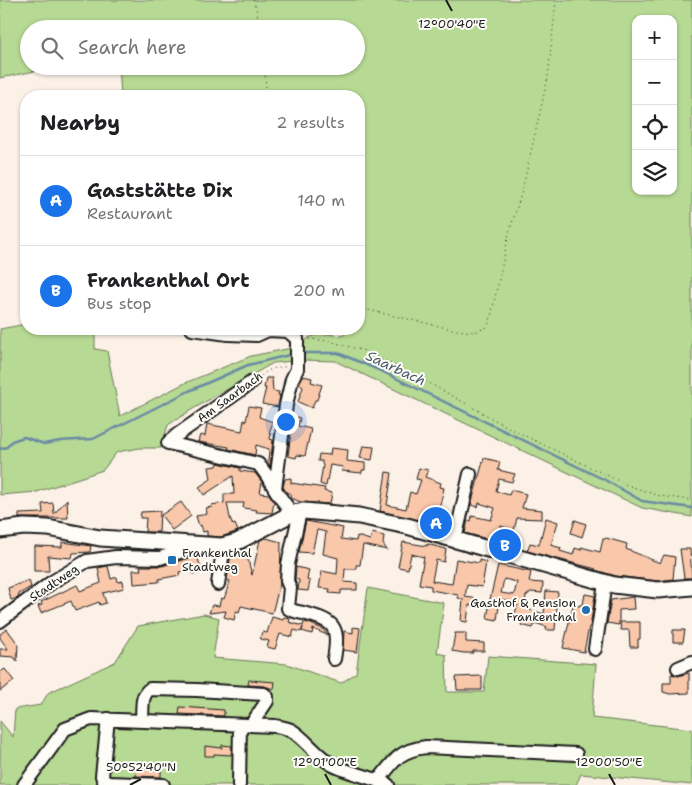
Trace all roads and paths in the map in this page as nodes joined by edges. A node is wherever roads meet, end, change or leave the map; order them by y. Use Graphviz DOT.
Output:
graph roads {
  1 [pos="252,0"];
  2 [pos="556,0"];
  3 [pos="258,20"];
  4 [pos="265,75"];
  5 [pos="266,90"];
  6 [pos="365,309"];
  7 [pos="291,335"];
  8 [pos="297,342"];
  9 [pos="297,365"];
  10 [pos="252,382"];
  11 [pos="470,474"];
  12 [pos="275,490"];
  13 [pos="692,500"];
  14 [pos="296,513"];
  15 [pos="0,530"];
  16 [pos="455,540"];
  17 [pos="201,545"];
  18 [pos="224,545"];
  19 [pos="605,583"];
  20 [pos="218,584"];
  21 [pos="692,587"];
  22 [pos="0,621"];
  23 [pos="595,649"];
  24 [pos="334,659"];
  25 [pos="692,662"];
  26 [pos="678,668"];
  27 [pos="108,719"];
  28 [pos="142,721"];
  29 [pos="245,725"];
  30 [pos="576,754"];
  31 [pos="384,783"];
  32 [pos="24,785"];
  33 [pos="163,785"];
  34 [pos="239,785"];
  1 -- 3 [label="path"];
  2 -- 6 [label="path"];
  4 -- 5 [label="path"];
  7 -- 8 [label="street"];
  8 -- 9 [label="street"];
  8 -- 13 [label="path"];
  9 -- 10 [label="path, Am Saarbach"];
  9 -- 12 [label="street"];
  10 -- 12 [label="street, Am Saarbach"];
  11 -- 16 [label="street"];
  12 -- 14 [label="street"];
  14 -- 16 [label="main road"];
  14 -- 18 [label="main road"];
  14 -- 24 [label="street"];
  15 -- 17 [label="main road"];
  16 -- 19 [label="main road"];
  17 -- 18 [label="main road"];
  17 -- 22 [label="street, Stadtweg"];
  18 -- 20 [label="street"];
  19 -- 21 [label="main road"];
  19 -- 23 [label="street"];
  25 -- 26 [label="street"];
  27 -- 28 [label="street"];
  27 -- 32 [label="street"];
  27 -- 33 [label="street"];
  28 -- 29 [label="street"];
  28 -- 29 [label="street"];
  29 -- 31 [label="street"];
  29 -- 34 [label="street"];
  30 -- 31 [label="street"];
}
